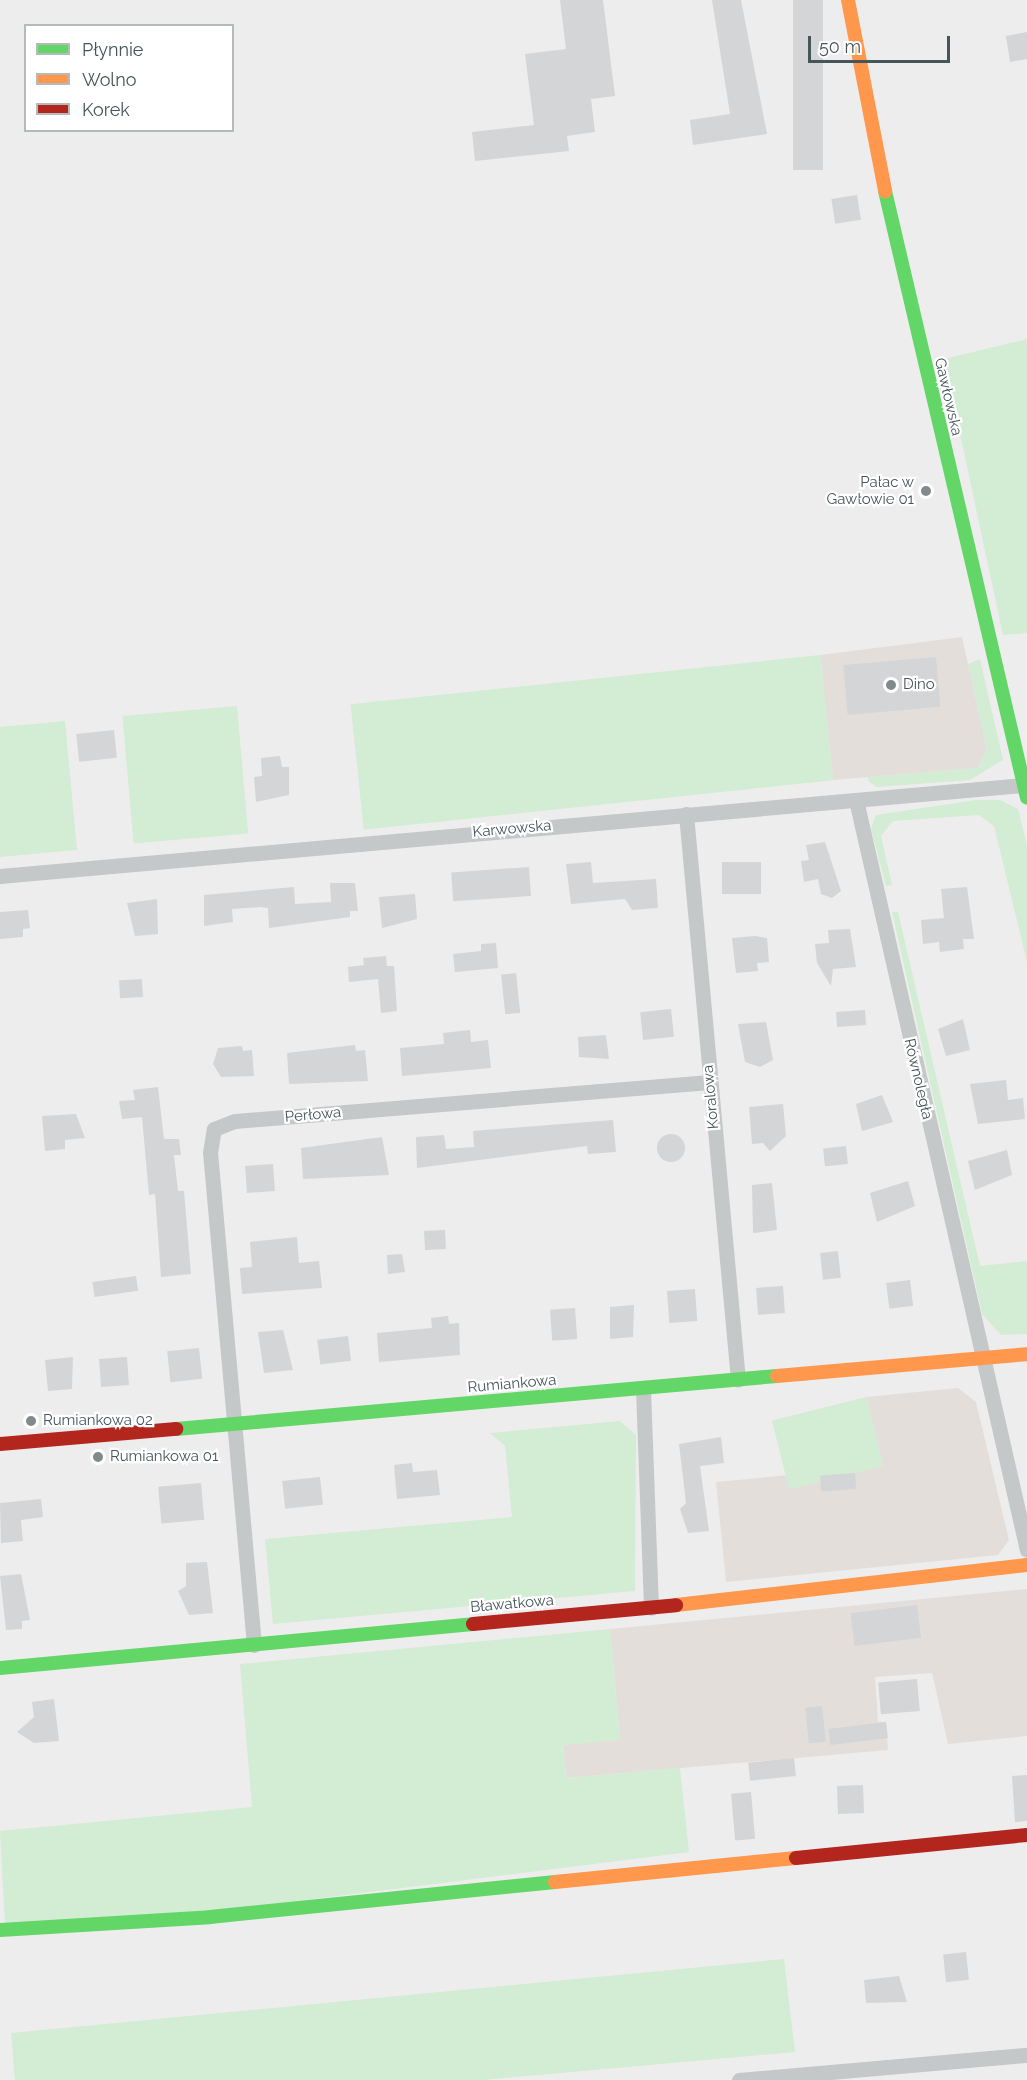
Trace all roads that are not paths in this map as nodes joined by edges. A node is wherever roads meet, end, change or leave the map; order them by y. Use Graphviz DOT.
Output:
graph roads {
  1 [pos="848,0"];
  2 [pos="1025,792"];
  3 [pos="856,800"];
  4 [pos="686,814"];
  5 [pos="0,876"];
  6 [pos="709,1082"];
  7 [pos="1027,1354"];
  8 [pos="980,1358"];
  9 [pos="738,1380"];
  10 [pos="643,1389"];
  11 [pos="236,1424"];
  12 [pos="0,1444"];
  13 [pos="1027,1550"];
  14 [pos="1027,1565"];
  15 [pos="651,1608"];
  16 [pos="254,1645"];
  17 [pos="0,1668"];
  18 [pos="1027,1834"];
  19 [pos="0,1930"];
  20 [pos="1027,2055"];
  21 [pos="739,2080"];
  1 -- 2 [label="street, Gawłowska"];
  2 -- 3 [label="street, Karwowska"];
  3 -- 4 [label="street, Karwowska"];
  3 -- 8 [label="street, Równoległa"];
  4 -- 5 [label="street, Karwowska"];
  4 -- 6 [label="street, Koralowa"];
  6 -- 9 [label="street, Koralowa"];
  6 -- 11 [label="street, Perłowa"];
  7 -- 8 [label="street, Rumiankowa"];
  8 -- 9 [label="street, Rumiankowa"];
  8 -- 13 [label="street, Równoległa"];
  9 -- 10 [label="street, Rumiankowa"];
  10 -- 11 [label="street, Rumiankowa"];
  10 -- 15 [label="street"];
  11 -- 12 [label="street, Rumiankowa"];
  11 -- 16 [label="street"];
  14 -- 15 [label="street, Bławatkowa"];
  15 -- 16 [label="street, Bławatkowa"];
  16 -- 17 [label="street, Bławatkowa"];
  18 -- 19 [label="street"];
  20 -- 21 [label="street"];
}
